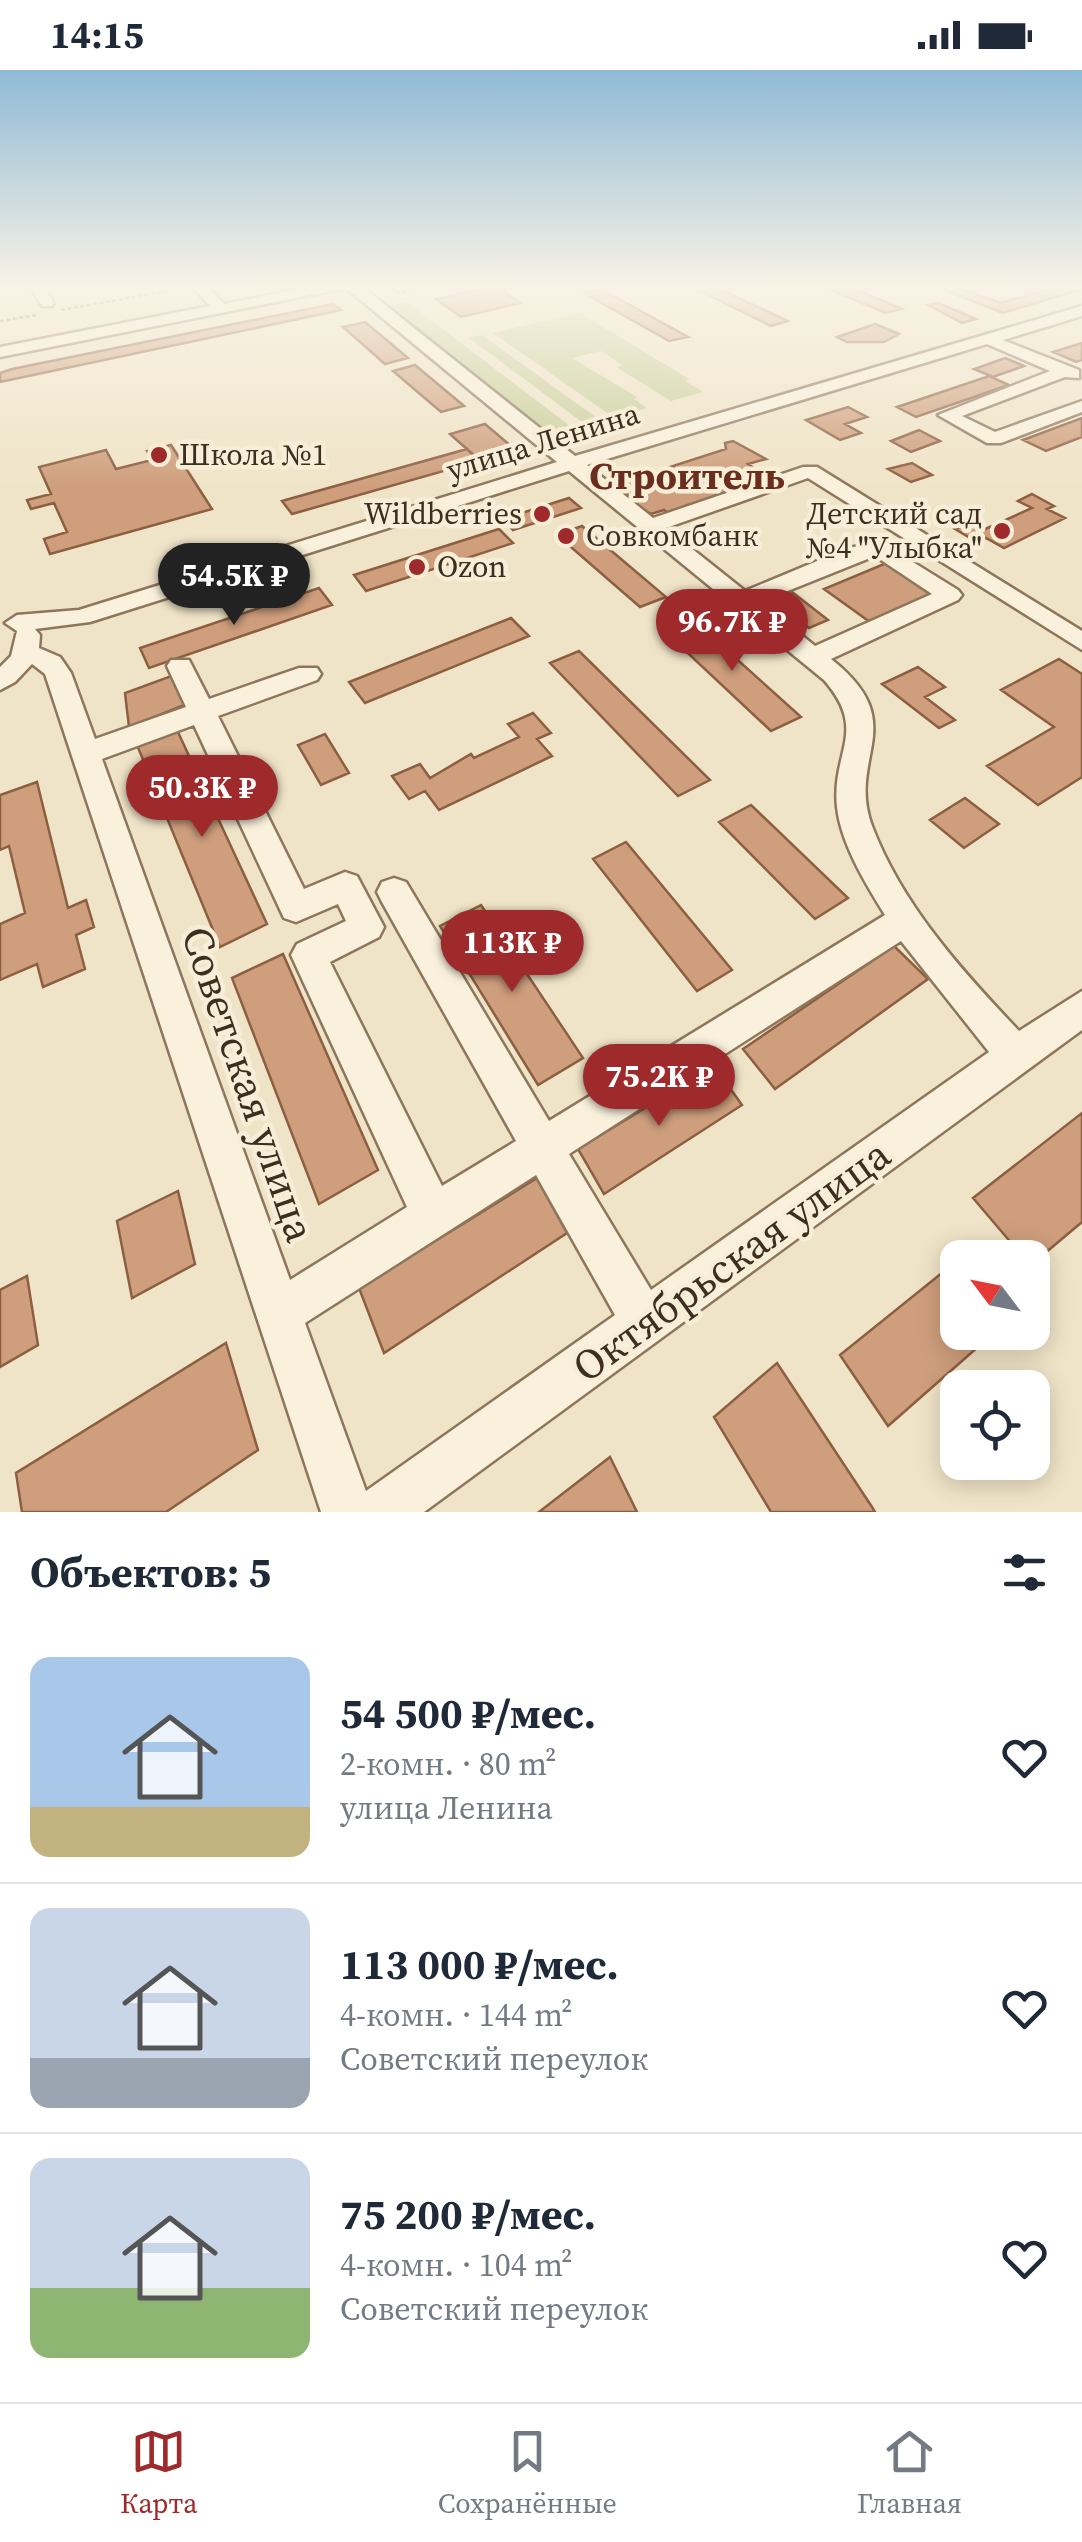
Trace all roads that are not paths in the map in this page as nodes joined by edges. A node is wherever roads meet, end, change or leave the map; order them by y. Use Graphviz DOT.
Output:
graph roads {
  1 [pos="435,352"];
  2 [pos="944,352"];
  3 [pos="1021,352"];
  4 [pos="1074,374"];
  5 [pos="1082,406"];
  6 [pos="573,463"];
  7 [pos="652,526"];
  8 [pos="744,600"];
  9 [pos="82,617"];
  10 [pos="9,620"];
  11 [pos="1082,642"];
  12 [pos="27,652"];
  13 [pos="814,657"];
  14 [pos="180,666"];
  15 [pos="308,674"];
  16 [pos="0,683"];
  17 [pos="63,687"];
  18 [pos="202,712"];
  19 [pos="85,754"];
  20 [pos="394,892"];
  21 [pos="906,920"];
  22 [pos="1082,1008"];
  23 [pos="1016,1055"];
  24 [pos="543,1148"];
  25 [pos="434,1216"];
  26 [pos="278,1314"];
  27 [pos="644,1322"];
  28 [pos="347,1512"];
  29 [pos="380,1512"];
  1 -- 6 [label="street"];
  2 -- 6 [label="street, улица Ленина"];
  3 -- 4 [label="street"];
  4 -- 5 [label="street"];
  6 -- 7 [label="street"];
  6 -- 9 [label="street, улица Ленина"];
  7 -- 8 [label="street"];
  7 -- 11 [label="street"];
  8 -- 13 [label="street"];
  8 -- 13 [label="street"];
  9 -- 10 [label="street"];
  9 -- 12 [label="street"];
  10 -- 12 [label="street"];
  12 -- 16 [label="street"];
  12 -- 17 [label="street"];
  13 -- 21 [label="street"];
  14 -- 18 [label="street"];
  15 -- 18 [label="street"];
  16 -- 17 [label="street"];
  17 -- 19 [label="street, Советская улица"];
  18 -- 19 [label="street"];
  18 -- 25 [label="street"];
  19 -- 26 [label="street, Советская улица"];
  20 -- 24 [label="street"];
  21 -- 23 [label="street"];
  21 -- 24 [label="street"];
  22 -- 23 [label="street, Октябрьская улица"];
  23 -- 27 [label="street, Октябрьская улица"];
  24 -- 25 [label="street"];
  24 -- 27 [label="street"];
  25 -- 26 [label="street"];
  26 -- 28 [label="street, Советская улица"];
  27 -- 29 [label="street, Октябрьская улица"];
}
